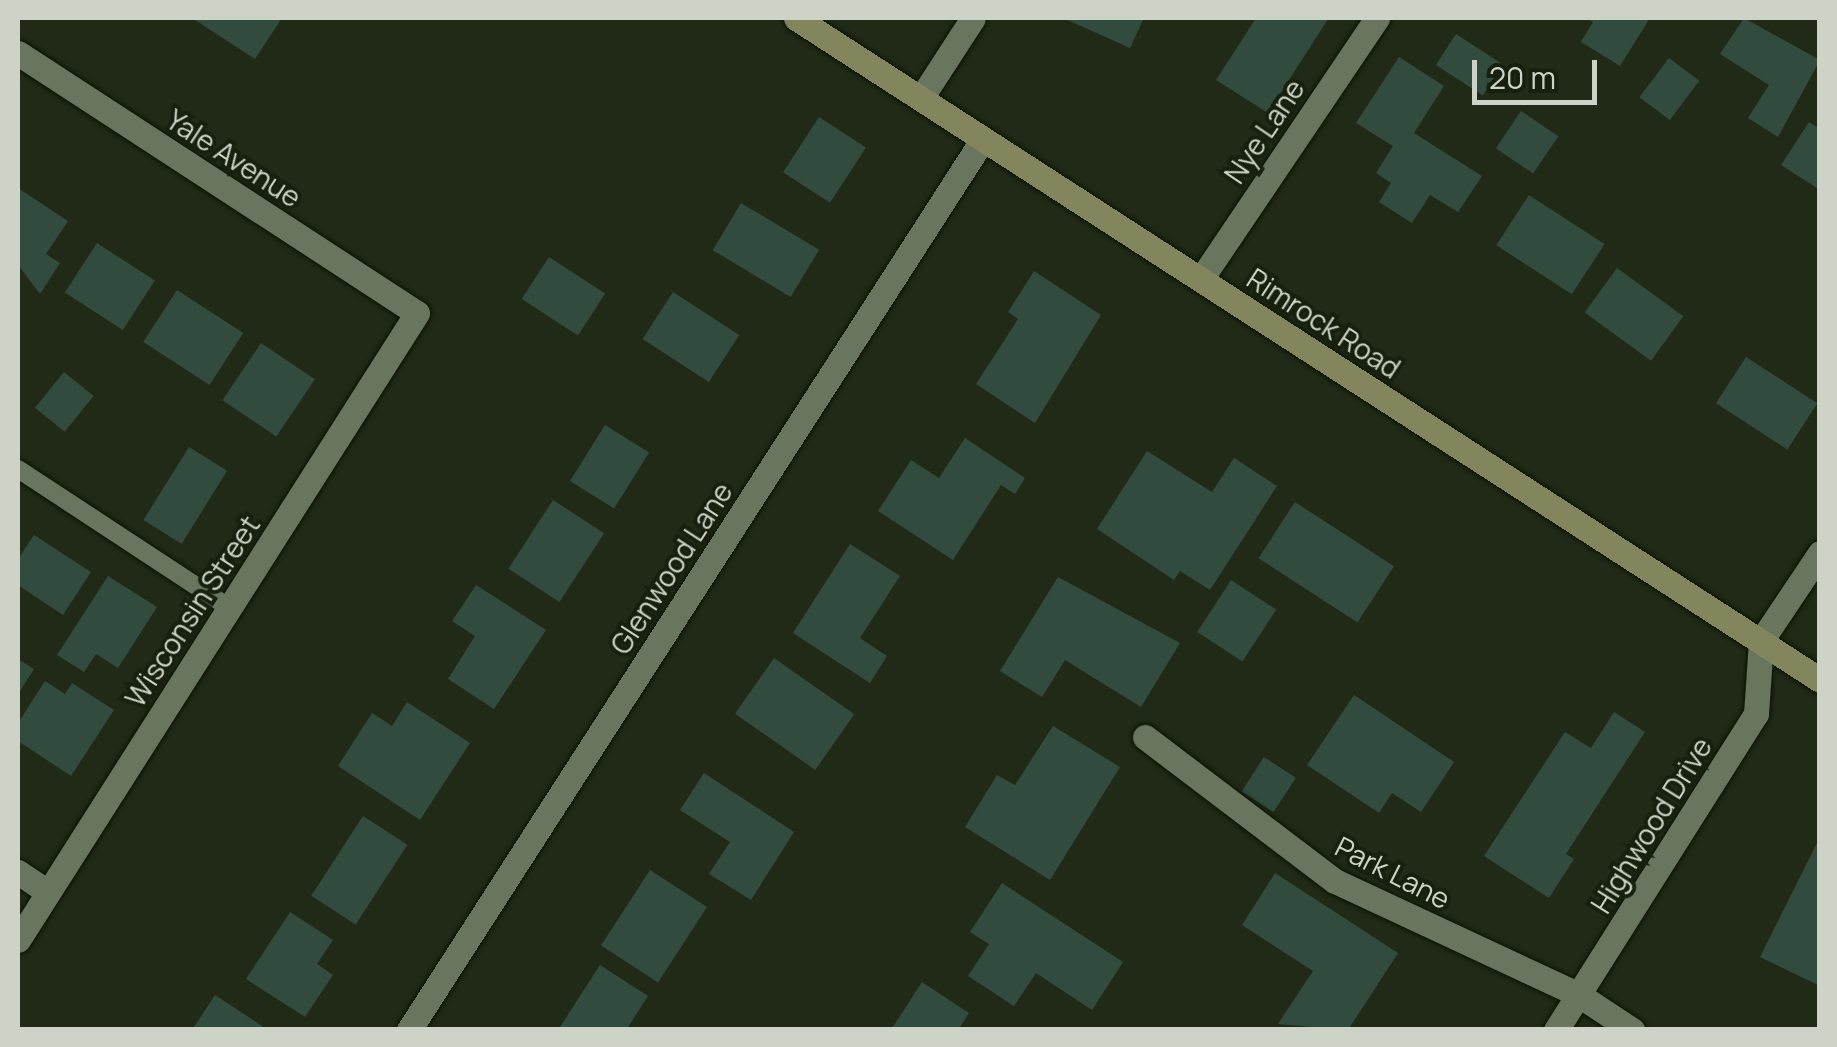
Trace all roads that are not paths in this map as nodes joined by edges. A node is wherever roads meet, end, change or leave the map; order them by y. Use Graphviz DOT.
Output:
graph roads {
  1 [pos="796,18"];
  2 [pos="973,18"];
  3 [pos="1377,18"];
  4 [pos="18,53"];
  5 [pos="921,98"];
  6 [pos="983,139"];
  7 [pos="1200,279"];
  8 [pos="417,314"];
  9 [pos="18,469"];
  10 [pos="1820,553"];
  11 [pos="230,608"];
  12 [pos="1761,641"];
  13 [pos="1820,680"];
  14 [pos="1145,736"];
  15 [pos="18,872"];
  16 [pos="48,892"];
  17 [pos="18,940"];
  18 [pos="1579,995"];
  19 [pos="409,1030"];
  20 [pos="1556,1030"];
  21 [pos="1632,1030"];
  1 -- 5 [label="main road, Rimrock Road"];
  2 -- 5 [label="street"];
  3 -- 7 [label="street, Nye Lane"];
  4 -- 8 [label="street, Yale Avenue"];
  5 -- 6 [label="main road, Rimrock Road"];
  6 -- 7 [label="main road, Rimrock Road"];
  6 -- 19 [label="street, Glenwood Lane"];
  7 -- 12 [label="main road, Rimrock Road"];
  8 -- 11 [label="street, Wisconsin Street"];
  9 -- 11 [label="lane"];
  10 -- 12 [label="street"];
  11 -- 16 [label="street, Wisconsin Street"];
  12 -- 13 [label="main road, Rimrock Road"];
  12 -- 18 [label="street, Highwood Drive"];
  14 -- 18 [label="street, Park Lane"];
  15 -- 16 [label="street"];
  16 -- 17 [label="street, Wisconsin Street"];
  18 -- 20 [label="street, Highwood Drive"];
  18 -- 21 [label="street, Park Lane"];
}
